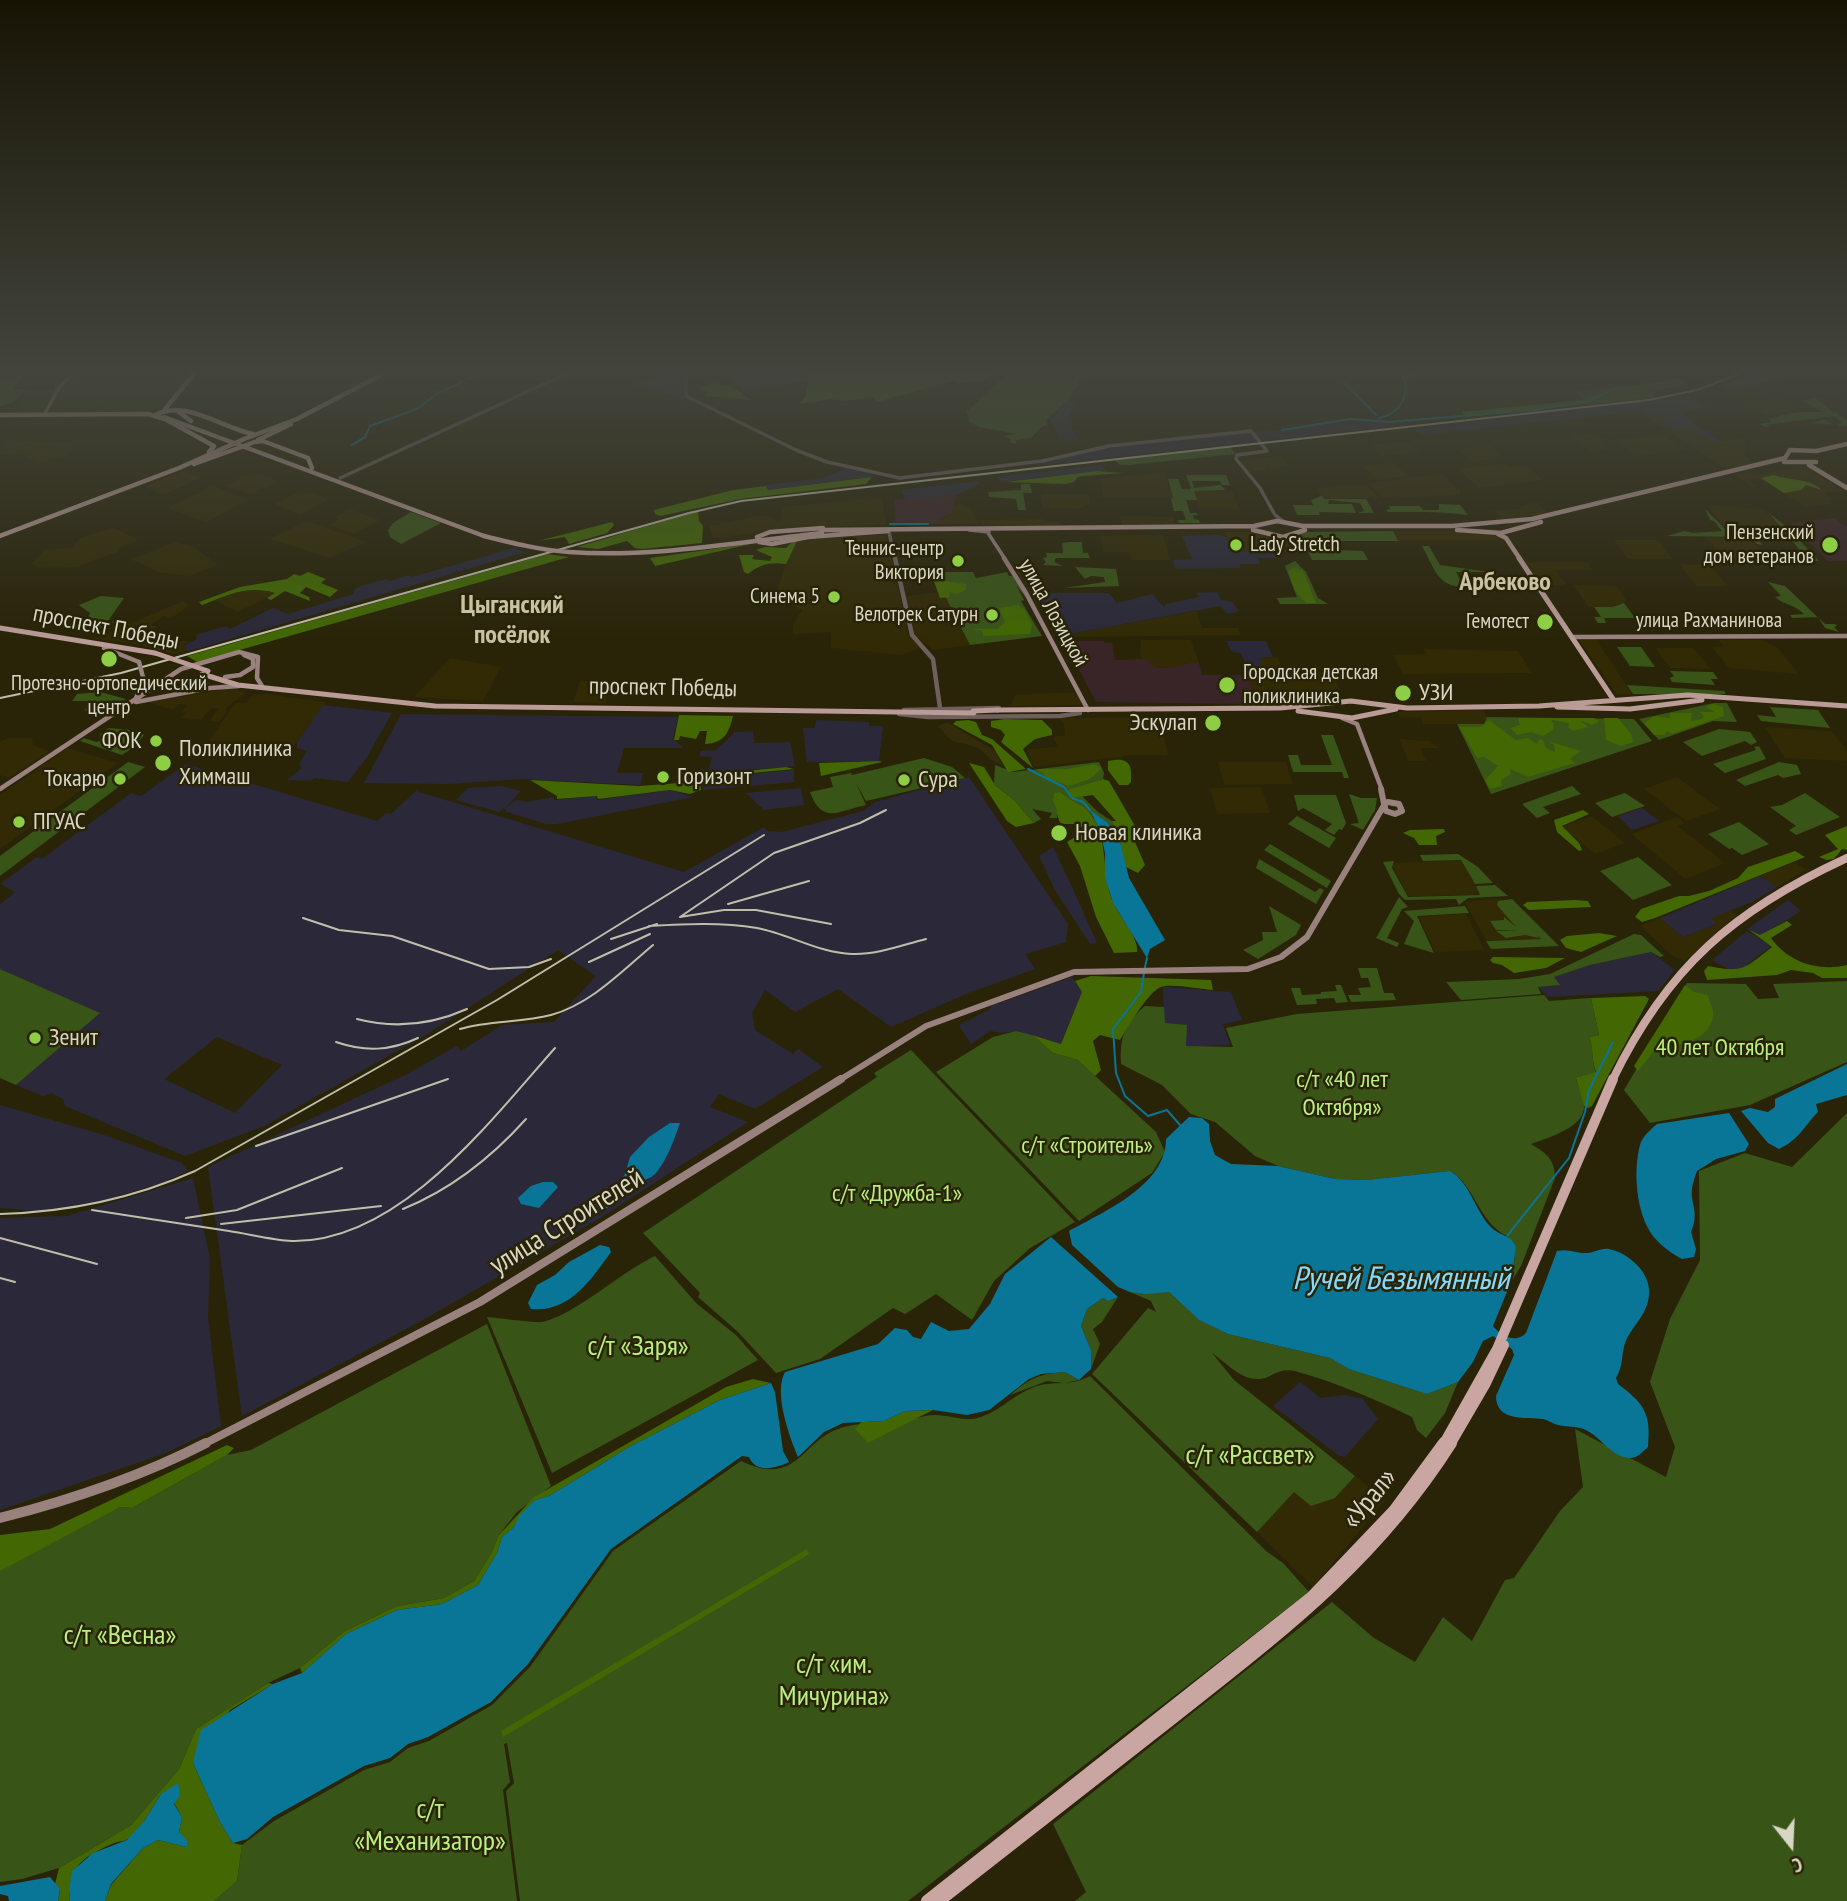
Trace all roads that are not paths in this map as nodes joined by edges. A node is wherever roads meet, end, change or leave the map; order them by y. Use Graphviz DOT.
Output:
graph roads {
  1 [pos="190,463"];
  2 [pos="199,463"];
  3 [pos="277,463"];
  4 [pos="292,463"];
  5 [pos="292,463"];
  6 [pos="301,463"];
  7 [pos="309,463"];
  8 [pos="375,463"];
  9 [pos="832,463"];
  10 [pos="1030,463"];
  11 [pos="1239,463"];
  12 [pos="1765,463"];
  13 [pos="1789,463"];
  14 [pos="1803,463"];
  15 [pos="1816,463"];
  16 [pos="295,464"];
  17 [pos="179,468"];
  18 [pos="312,468"];
  19 [pos="1820,470"];
  20 [pos="1729,473"];
  21 [pos="338,480"];
  22 [pos="1847,488"];
  23 [pos="1616,501"];
  24 [pos="1275,515"];
  25 [pos="1513,521"];
  26 [pos="1268,523"];
  27 [pos="1287,523"];
  28 [pos="1475,524"];
  29 [pos="1121,528"];
  30 [pos="1381,528"];
  31 [pos="834,529"];
  32 [pos="982,529"];
  33 [pos="1521,529"];
  34 [pos="969,530"];
  35 [pos="992,530"];
  36 [pos="822,531"];
  37 [pos="1477,531"];
  38 [pos="888,532"];
  39 [pos="1294,532"];
  40 [pos="1510,532"];
  41 [pos="1267,533"];
  42 [pos="1495,533"];
  43 [pos="0,537"];
  44 [pos="1506,538"];
  45 [pos="0,630"];
  46 [pos="1847,636"];
  47 [pos="1572,637"];
  48 [pos="72,639"];
  49 [pos="61,641"];
  50 [pos="90,642"];
  51 [pos="79,644"];
  52 [pos="104,648"];
  53 [pos="153,654"];
  54 [pos="212,660"];
  55 [pos="205,672"];
  56 [pos="225,677"];
  57 [pos="245,686"];
  58 [pos="262,686"];
  59 [pos="1656,696"];
  60 [pos="1717,697"];
  61 [pos="1613,699"];
  62 [pos="135,700"];
  63 [pos="1578,702"];
  64 [pos="1334,703"];
  65 [pos="1366,703"];
  66 [pos="127,705"];
  67 [pos="1546,706"];
  68 [pos="1666,706"];
  69 [pos="1847,706"];
  70 [pos="940,708"];
  71 [pos="1407,708"];
  72 [pos="1088,710"];
  73 [pos="892,712"];
  74 [pos="976,712"];
  75 [pos="1079,712"];
  76 [pos="1587,712"];
  77 [pos="1371,715"];
  78 [pos="1337,716"];
  79 [pos="1363,717"];
  80 [pos="1357,724"];
  81 [pos="0,789"];
  82 [pos="1384,796"];
  83 [pos="1394,802"];
  84 [pos="1384,806"];
  85 [pos="1390,813"];
  86 [pos="1379,816"];
  87 [pos="1847,860"];
  88 [pos="1498,1352"];
  89 [pos="0,1518"];
  90 [pos="927,1901"];
  91 [pos="939,1901"];
  1 -- 17 [label="main road"];
  2 -- 17 [label="main road"];
  3 -- 16 [label="main road"];
  4 -- 16 [label="main road"];
  5 -- 16 [label="main road"];
  6 -- 16 [label="main road"];
  7 -- 18 [label="main road"];
  8 -- 21 [label="street"];
  9 -- 10 [label="street"];
  11 -- 24 [label="street"];
  12 -- 20 [label="main road"];
  13 -- 20 [label="main road"];
  14 -- 19 [label="main road"];
  15 -- 19 [label="main road"];
  16 -- 18 [label="main road"];
  16 -- 21 [label="main road"];
  17 -- 43 [label="main road"];
  18 -- 21 [label="main road"];
  19 -- 22 [label="main road"];
  20 -- 23 [label="main road"];
  21 -- 36 [label="main road, bridge"];
  23 -- 25 [label="main road"];
  23 -- 33 [label="main road"];
  24 -- 26 [label="street"];
  24 -- 27 [label="street"];
  25 -- 28 [label="main road"];
  25 -- 33 [label="main road"];
  26 -- 27 [label="main road"];
  26 -- 29 [label="main road"];
  26 -- 41 [label="street"];
  27 -- 30 [label="main road"];
  27 -- 39 [label="street"];
  28 -- 30 [label="main road"];
  28 -- 37 [label="main road"];
  29 -- 35 [label="main road"];
  29 -- 41 [label="main road"];
  30 -- 37 [label="main road"];
  30 -- 39 [label="main road"];
  31 -- 32 [label="main road"];
  31 -- 36 [label="main road"];
  31 -- 38 [label="main road"];
  32 -- 34 [label="main road"];
  32 -- 35 [label="main road"];
  33 -- 40 [label="main road"];
  34 -- 35 [label="main road"];
  34 -- 38 [label="main road"];
  35 -- 72 [label="main road, улица Лозицкой"];
  36 -- 38 [label="main road"];
  37 -- 42 [label="main road"];
  38 -- 70 [label="street"];
  39 -- 41 [label="main road"];
  40 -- 42 [label="main road"];
  40 -- 44 [label="main road"];
  42 -- 44 [label="main road"];
  44 -- 47 [label="main road"];
  45 -- 48 [label="main road, проспект Победы"];
  45 -- 49 [label="main road, проспект Победы"];
  46 -- 47 [label="main road, улица Рахманинова"];
  47 -- 61 [label="main road"];
  48 -- 49 [label="main road"];
  48 -- 50 [label="main road, проспект Победы"];
  49 -- 51 [label="main road, проспект Победы"];
  50 -- 51 [label="main road"];
  50 -- 53 [label="main road, проспект Победы"];
  51 -- 52 [label="main road, проспект Победы"];
  52 -- 53 [label="main road, проспект Победы"];
  52 -- 62 [label="main road, bridge"];
  53 -- 55 [label="main road, проспект Победы, bridge"];
  54 -- 56 [label="main road"];
  54 -- 58 [label="main road"];
  54 -- 62 [label="main road"];
  55 -- 56 [label="main road, проспект Победы"];
  55 -- 57 [label="main road, проспект Победы"];
  56 -- 58 [label="main road, проспект Победы"];
  57 -- 66 [label="main road"];
  57 -- 73 [label="main road, проспект Победы"];
  58 -- 73 [label="main road, проспект Победы"];
  59 -- 60 [label="main road"];
  59 -- 61 [label="main road"];
  59 -- 68 [label="main road"];
  60 -- 68 [label="main road"];
  60 -- 69 [label="main road"];
  61 -- 63 [label="main road"];
  62 -- 66 [label="main road"];
  63 -- 67 [label="main road"];
  63 -- 76 [label="main road"];
  64 -- 65 [label="main road, проспект Победы"];
  64 -- 72 [label="main road, проспект Победы"];
  64 -- 78 [label="main road"];
  65 -- 71 [label="main road"];
  65 -- 77 [label="main road"];
  66 -- 81 [label="main road"];
  67 -- 71 [label="main road"];
  67 -- 76 [label="main road"];
  68 -- 76 [label="main road"];
  70 -- 73 [label="street"];
  70 -- 74 [label="street"];
  71 -- 77 [label="main road"];
  72 -- 75 [label="main road, проспект Победы"];
  73 -- 74 [label="main road, проспект Победы"];
  74 -- 75 [label="main road, проспект Победы, bridge"];
  75 -- 78 [label="main road, проспект Победы"];
  77 -- 79 [label="main road, проспект Победы"];
  78 -- 79 [label="main road, проспект Победы"];
  78 -- 80 [label="main road"];
  79 -- 80 [label="main road"];
  80 -- 82 [label="main road"];
  82 -- 83 [label="main road"];
  82 -- 84 [label="main road"];
  83 -- 84 [label="main road"];
  83 -- 85 [label="main road"];
  84 -- 85 [label="main road"];
  84 -- 86 [label="main road, улица Строителей"];
  85 -- 86 [label="main road"];
  86 -- 89 [label="main road, улица Строителей"];
  87 -- 88 [label="highway, «Урал»"];
  88 -- 90 [label="highway, «Урал»"];
  88 -- 91 [label="highway, «Урал»"];
}
